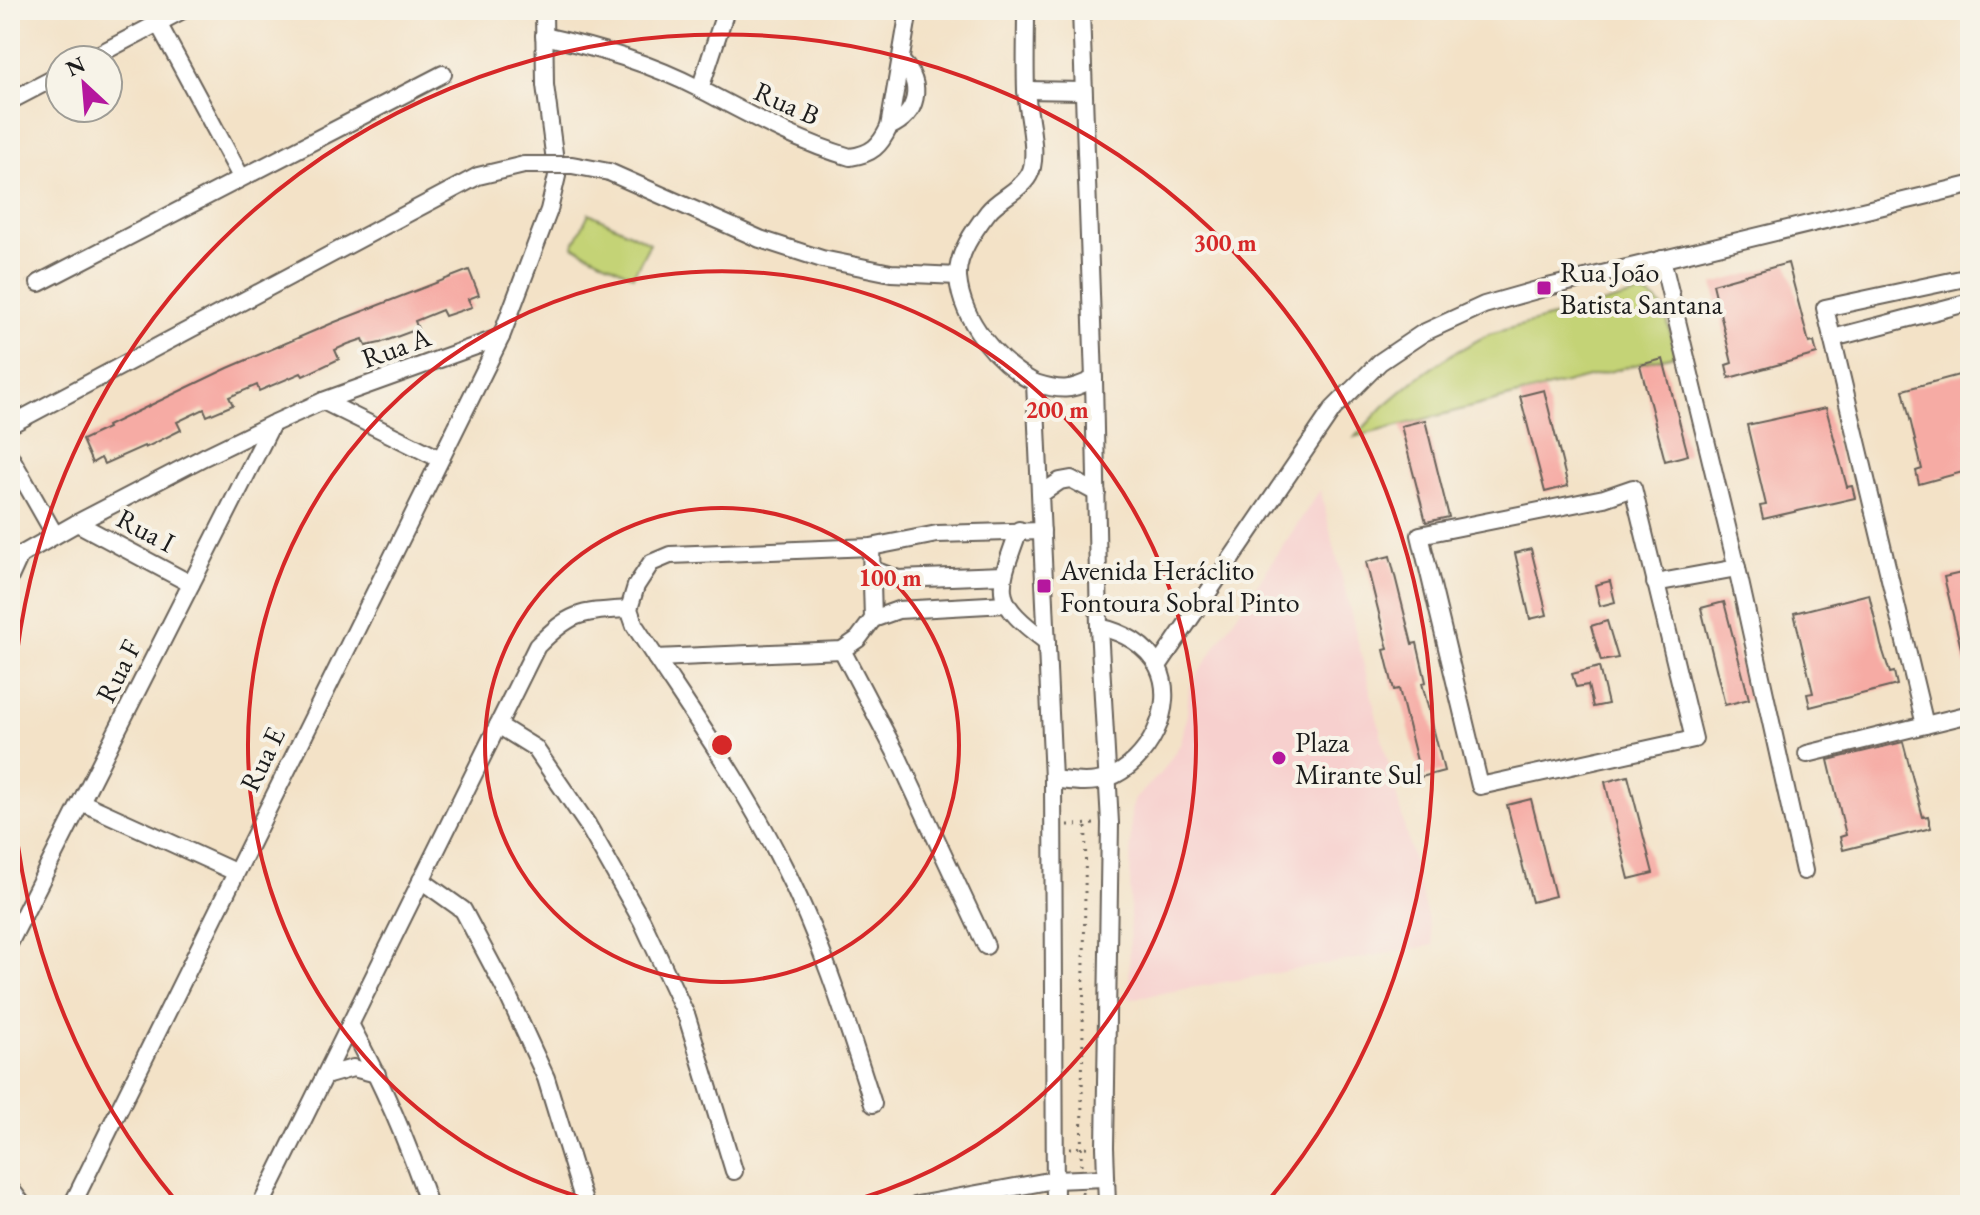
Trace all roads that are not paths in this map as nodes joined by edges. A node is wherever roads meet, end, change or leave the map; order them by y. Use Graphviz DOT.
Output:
graph roads {
  1 [pos="183,10"];
  2 [pos="544,10"];
  3 [pos="726,10"];
  4 [pos="909,10"];
  5 [pos="1026,10"];
  6 [pos="1081,10"];
  7 [pos="154,16"];
  8 [pos="544,36"];
  9 [pos="112,44"];
  10 [pos="443,74"];
  11 [pos="44,83"];
  12 [pos="700,89"];
  13 [pos="1026,90"];
  14 [pos="1083,91"];
  15 [pos="10,101"];
  16 [pos="241,177"];
  17 [pos="1970,185"];
  18 [pos="1662,259"];
  19 [pos="958,276"];
  20 [pos="1970,277"];
  21 [pos="39,283"];
  22 [pos="1970,302"];
  23 [pos="501,337"];
  24 [pos="1833,338"];
  25 [pos="1094,379"];
  26 [pos="1035,383"];
  27 [pos="323,401"];
  28 [pos="272,424"];
  29 [pos="10,425"];
  30 [pos="10,456"];
  31 [pos="440,459"];
  32 [pos="1097,493"];
  33 [pos="1041,494"];
  34 [pos="77,523"];
  35 [pos="1019,530"];
  36 [pos="1042,531"];
  37 [pos="55,535"];
  38 [pos="871,547"];
  39 [pos="15,558"];
  40 [pos="1737,568"];
  41 [pos="871,569"];
  42 [pos="1003,575"];
  43 [pos="10,577"];
  44 [pos="1655,583"];
  45 [pos="191,584"];
  46 [pos="1006,604"];
  47 [pos="629,609"];
  48 [pos="873,619"];
  49 [pos="1099,627"];
  50 [pos="1047,642"];
  51 [pos="842,650"];
  52 [pos="656,658"];
  53 [pos="1158,666"];
  54 [pos="1970,714"];
  55 [pos="498,725"];
  56 [pos="1925,725"];
  57 [pos="1807,754"];
  58 [pos="1053,779"];
  59 [pos="1107,779"];
  60 [pos="81,802"];
  61 [pos="1804,871"];
  62 [pos="235,872"];
  63 [pos="421,880"];
  64 [pos="10,942"];
  65 [pos="986,946"];
  66 [pos="350,1024"];
  67 [pos="377,1074"];
  68 [pos="325,1076"];
  69 [pos="873,1104"];
  70 [pos="734,1171"];
  71 [pos="1105,1178"];
  72 [pos="1054,1180"];
  73 [pos="10,1188"];
  74 [pos="264,1203"];
  75 [pos="1055,1204"];
  76 [pos="1107,1204"];
  77 [pos="23,1205"];
  78 [pos="72,1205"];
  79 [pos="429,1205"];
  80 [pos="585,1205"];
  81 [pos="917,1205"];
  1 -- 7 [label="street"];
  2 -- 8 [label="street"];
  3 -- 12 [label="street"];
  4 -- 12 [label="street, Rua B"];
  5 -- 13 [label="street"];
  6 -- 14 [label="street"];
  7 -- 9 [label="street"];
  7 -- 16 [label="street"];
  8 -- 12 [label="street, Rua B"];
  8 -- 23 [label="street"];
  10 -- 16 [label="street"];
  11 -- 15 [label="street"];
  13 -- 14 [label="street"];
  13 -- 19 [label="street"];
  14 -- 25 [label="street"];
  16 -- 21 [label="street"];
  17 -- 18 [label="street"];
  18 -- 40 [label="street"];
  18 -- 53 [label="street"];
  19 -- 26 [label="street"];
  19 -- 29 [label="street, bridge"];
  20 -- 24 [label="street"];
  22 -- 24 [label="street"];
  23 -- 27 [label="street, Rua A"];
  23 -- 31 [label="street, Rua E"];
  24 -- 56 [label="street"];
  25 -- 26 [label="street"];
  25 -- 32 [label="street"];
  26 -- 33 [label="street"];
  27 -- 28 [label="street, Rua A"];
  27 -- 31 [label="street"];
  28 -- 34 [label="street, Rua A"];
  28 -- 45 [label="street, Rua F"];
  30 -- 37 [label="street"];
  31 -- 62 [label="street, Rua E"];
  32 -- 33 [label="street"];
  32 -- 49 [label="street"];
  33 -- 36 [label="street"];
  34 -- 37 [label="street, Rua A"];
  34 -- 45 [label="street, Rua I"];
  35 -- 36 [label="street"];
  35 -- 38 [label="street"];
  35 -- 42 [label="street"];
  36 -- 50 [label="street"];
  37 -- 39 [label="street, Rua A"];
  38 -- 41 [label="street"];
  38 -- 47 [label="street"];
  39 -- 43 [label="street"];
  40 -- 44 [label="street"];
  40 -- 61 [label="street"];
  41 -- 42 [label="street"];
  41 -- 48 [label="street"];
  42 -- 46 [label="street"];
  44 -- 44 [label="street"];
  45 -- 60 [label="street, Rua F"];
  46 -- 48 [label="street"];
  46 -- 50 [label="street"];
  47 -- 52 [label="street"];
  47 -- 55 [label="street"];
  48 -- 51 [label="street"];
  49 -- 53 [label="street"];
  49 -- 59 [label="street"];
  50 -- 58 [label="street"];
  51 -- 52 [label="street"];
  51 -- 65 [label="street"];
  52 -- 69 [label="street"];
  53 -- 59 [label="street"];
  54 -- 56 [label="street"];
  55 -- 63 [label="street"];
  55 -- 70 [label="street"];
  56 -- 57 [label="street"];
  58 -- 59 [label="street"];
  58 -- 72 [label="street"];
  59 -- 71 [label="street"];
  60 -- 62 [label="street"];
  60 -- 64 [label="street, Rua F"];
  62 -- 78 [label="street, Rua E"];
  63 -- 66 [label="street"];
  63 -- 80 [label="street"];
  66 -- 67 [label="street"];
  66 -- 68 [label="street"];
  67 -- 68 [label="street"];
  67 -- 79 [label="street"];
  68 -- 74 [label="street"];
  71 -- 72 [label="street"];
  71 -- 76 [label="street"];
  72 -- 75 [label="street"];
  72 -- 81 [label="street"];
  73 -- 77 [label="street"];
}
